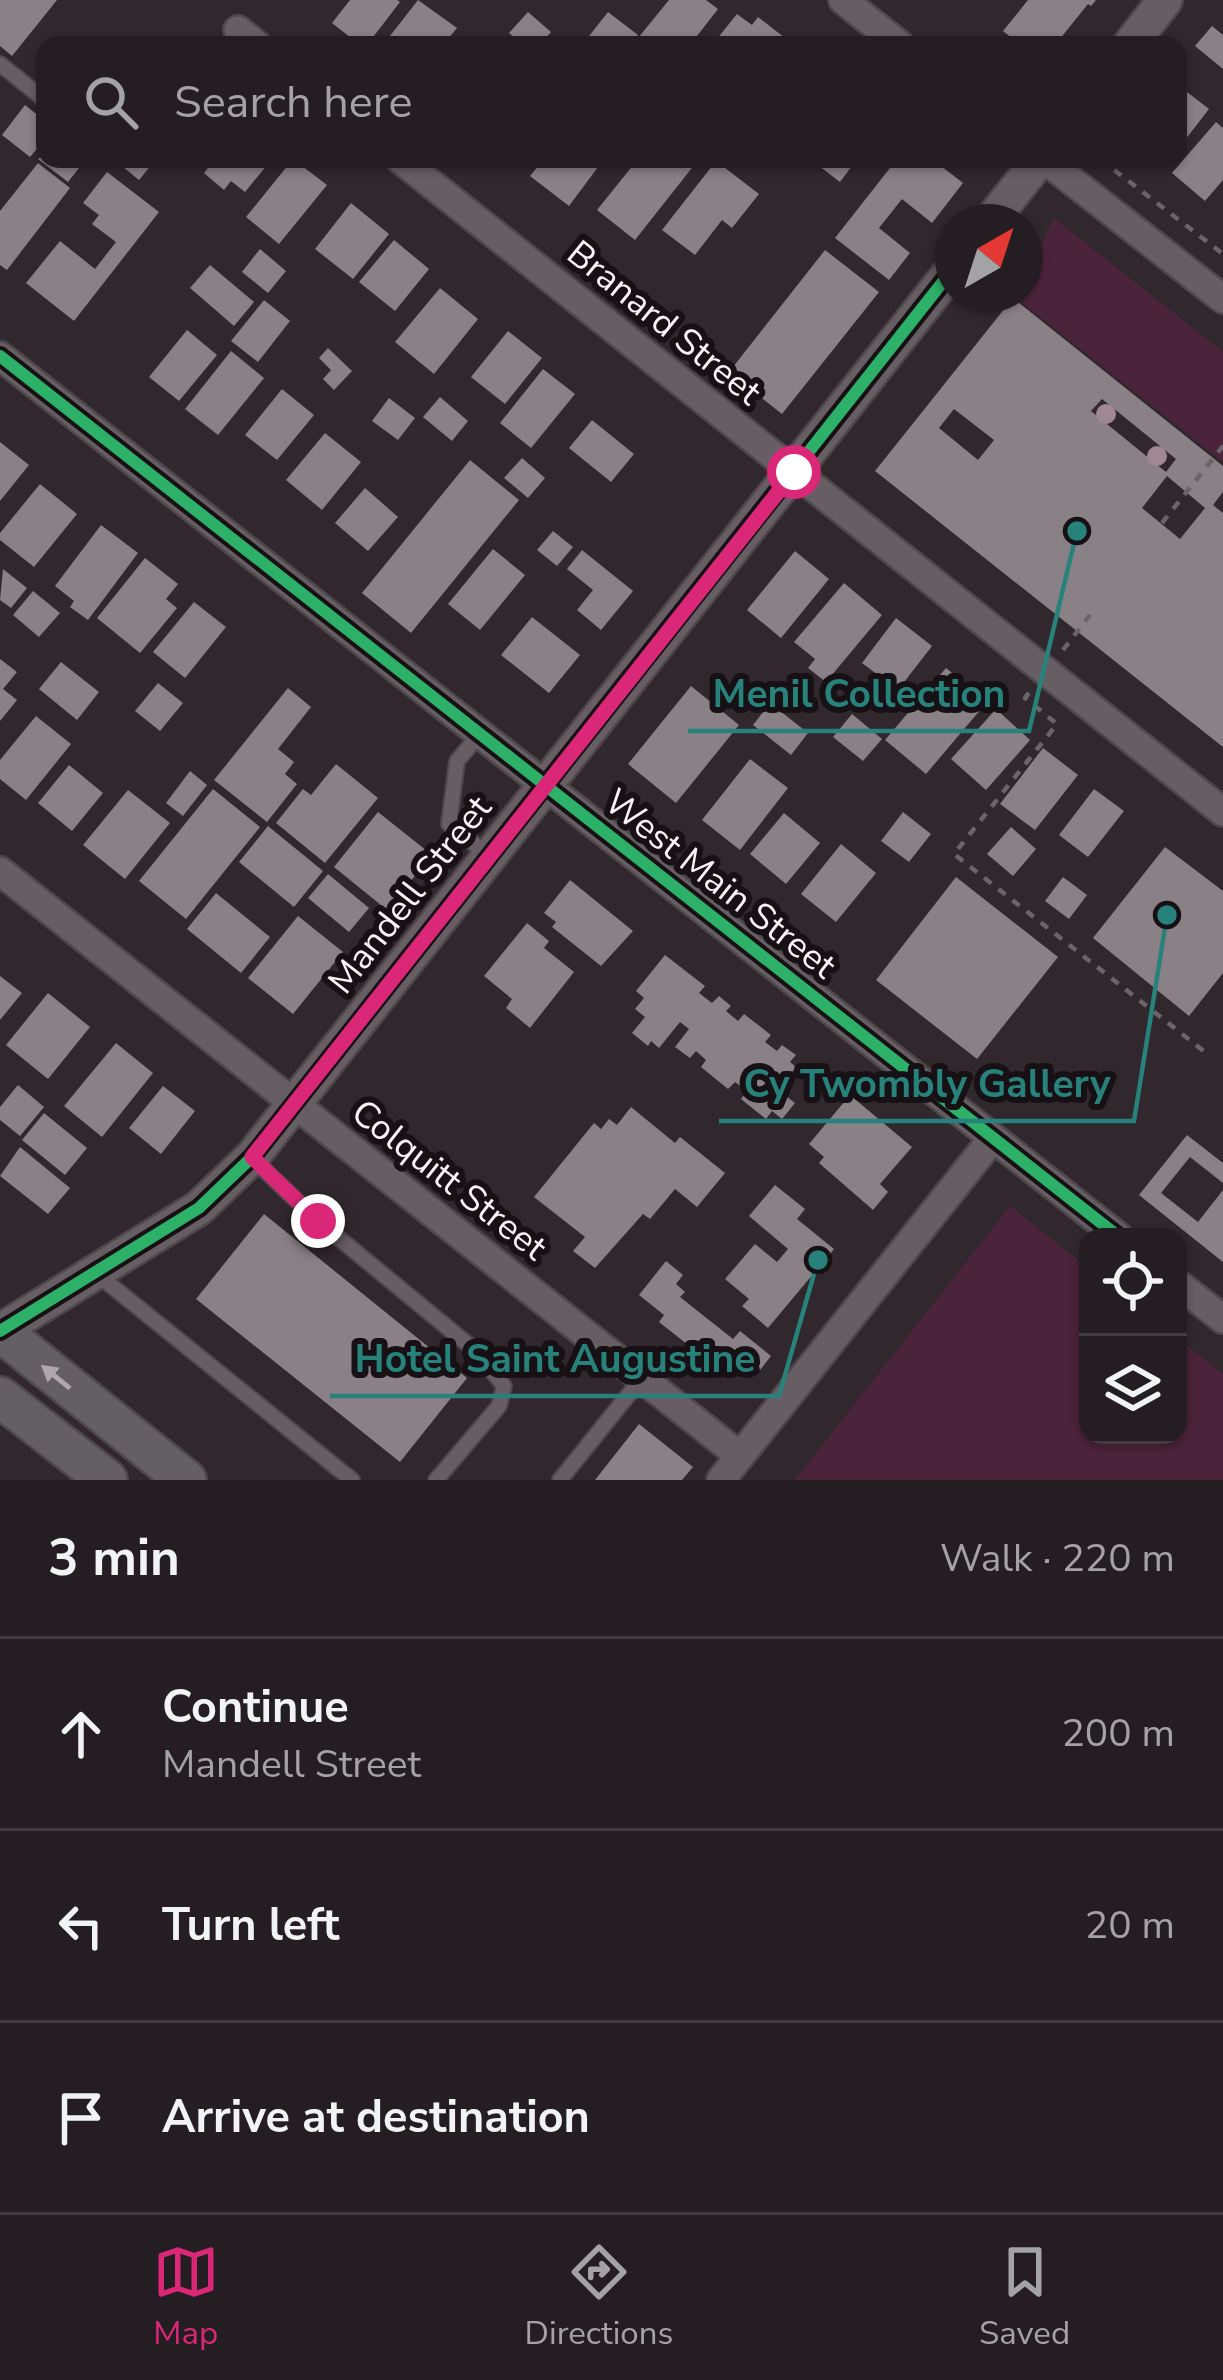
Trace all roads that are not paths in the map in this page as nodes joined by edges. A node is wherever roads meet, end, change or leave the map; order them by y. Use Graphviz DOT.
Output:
graph roads {
  1 [pos="843,0"];
  2 [pos="1165,0"];
  3 [pos="889,36"];
  4 [pos="1137,36"];
  5 [pos="0,64"];
  6 [pos="36,93"];
  7 [pos="411,168"];
  8 [pos="1035,168"];
  9 [pos="1054,168"];
  10 [pos="1005,204"];
  11 [pos="935,292"];
  12 [pos="1223,299"];
  13 [pos="0,356"];
  14 [pos="794,472"];
  15 [pos="480,734"];
  16 [pos="546,785"];
  17 [pos="1223,812"];
  18 [pos="490,857"];
  19 [pos="0,871"];
  20 [pos="295,1104"];
  21 [pos="993,1138"];
  22 [pos="252,1157"];
  23 [pos="1108,1228"];
  24 [pos="94,1271"];
  25 [pos="1187,1291"];
  26 [pos="1223,1319"];
  27 [pos="0,1331"];
  28 [pos="642,1378"];
  29 [pos="0,1397"];
  30 [pos="740,1456"];
  31 [pos="107,1480"];
  32 [pos="186,1480"];
  33 [pos="352,1480"];
  34 [pos="436,1480"];
  35 [pos="560,1480"];
  36 [pos="722,1480"];
  1 -- 3 [label="street"];
  2 -- 4 [label="street"];
  5 -- 6 [label="lane"];
  7 -- 14 [label="street, Branard Street"];
  8 -- 10 [label="street"];
  9 -- 12 [label="street"];
  11 -- 14 [label="street, Mandell Street"];
  13 -- 15 [label="street, West Main Street"];
  14 -- 16 [label="street, Mandell Street"];
  14 -- 17 [label="street, Branard Street"];
  15 -- 16 [label="street, West Main Street"];
  15 -- 18 [label="lane"];
  16 -- 18 [label="street, Mandell Street"];
  16 -- 21 [label="street, West Main Street"];
  18 -- 20 [label="street, Mandell Street"];
  19 -- 20 [label="street, Colquitt Street"];
  20 -- 22 [label="street, Mandell Street"];
  20 -- 28 [label="street, Colquitt Street"];
  21 -- 23 [label="street, West Main Street"];
  21 -- 30 [label="street"];
  22 -- 24 [label="street, Mandell Street"];
  22 -- 34 [label="lane"];
  24 -- 27 [label="street, Mandell Street"];
  24 -- 33 [label="lane"];
  25 -- 26 [label="street"];
  32 -- 27 [label="main road, one-way"];
  28 -- 30 [label="street, Colquitt Street"];
  28 -- 35 [label="lane"];
  29 -- 31 [label="main road"];
  30 -- 36 [label="street"];
}
